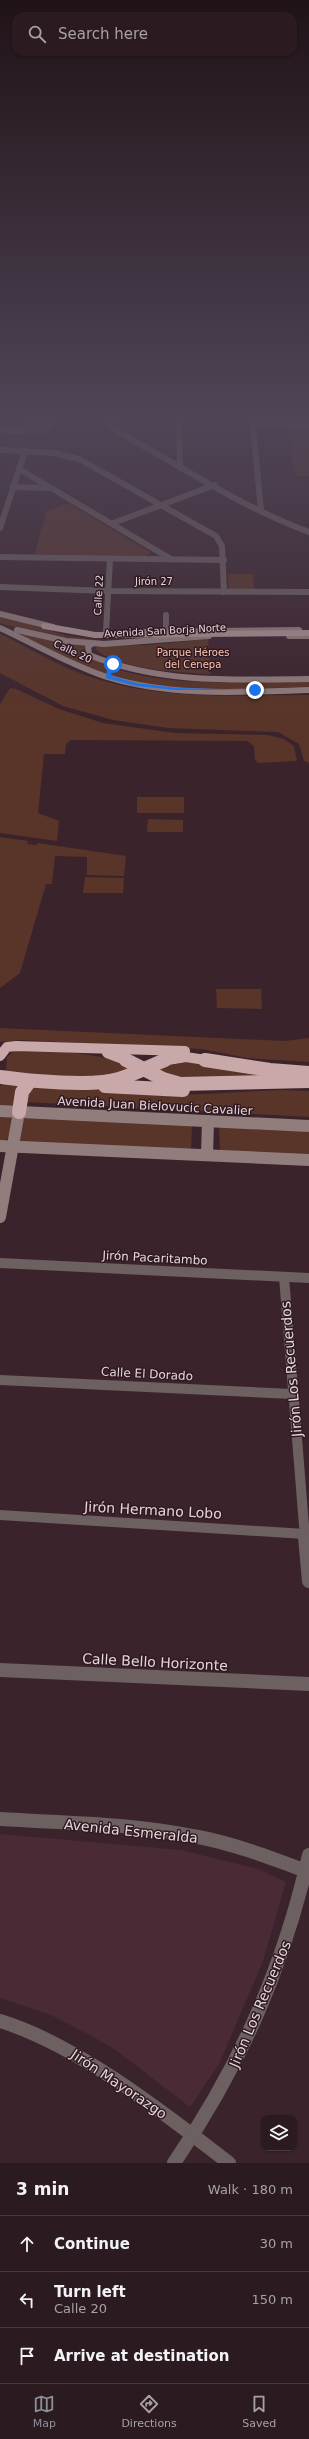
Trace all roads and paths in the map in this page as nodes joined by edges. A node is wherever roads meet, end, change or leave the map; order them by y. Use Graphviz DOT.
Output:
graph roads {
  1 [pos="3,518"];
  2 [pos="104,518"];
  3 [pos="127,518"];
  4 [pos="185,518"];
  5 [pos="278,518"];
  6 [pos="113,523"];
  7 [pos="0,528"];
  8 [pos="309,532"];
  9 [pos="158,551"];
  10 [pos="0,557"];
  11 [pos="110,559"];
  12 [pos="148,559"];
  13 [pos="172,559"];
  14 [pos="224,560"];
  15 [pos="0,587"];
  16 [pos="108,591"];
  17 [pos="224,592"];
  18 [pos="309,592"];
  19 [pos="0,614"];
  20 [pos="166,615"];
  21 [pos="44,626"];
  22 [pos="0,627"];
  23 [pos="166,631"];
  24 [pos="309,631"];
  25 [pos="106,632"];
  26 [pos="309,636"];
  27 [pos="92,644"];
  28 [pos="119,666"];
  29 [pos="108,677"];
  30 [pos="309,679"];
  31 [pos="309,690"];
  32 [pos="45,1046"];
  33 [pos="0,1056"];
  34 [pos="309,1066"];
  35 [pos="142,1069"];
  36 [pos="309,1073"];
  37 [pos="0,1077"];
  38 [pos="30,1081"];
  39 [pos="48,1081"];
  40 [pos="309,1082"];
  41 [pos="309,1088"];
  42 [pos="0,1111"];
  43 [pos="19,1112"];
  44 [pos="208,1121"];
  45 [pos="309,1126"];
  46 [pos="0,1146"];
  47 [pos="12,1146"];
  48 [pos="207,1155"];
  49 [pos="309,1160"];
  50 [pos="0,1217"];
  51 [pos="0,1263"];
  52 [pos="284,1277"];
  53 [pos="309,1278"];
  54 [pos="0,1380"];
  55 [pos="292,1394"];
  56 [pos="0,1515"];
  57 [pos="305,1534"];
  58 [pos="309,1581"];
  59 [pos="0,1670"];
  60 [pos="309,1684"];
  61 [pos="0,1819"];
  62 [pos="309,1855"];
  63 [pos="306,1871"];
  64 [pos="0,2021"];
  65 [pos="193,2134"];
  66 [pos="174,2163"];
  67 [pos="229,2163"];
  1 -- 7 [label="street"];
  2 -- 6 [label="street"];
  3 -- 6 [label="street"];
  4 -- 14 [label="street"];
  5 -- 8 [label="street"];
  6 -- 9 [label="street"];
  9 -- 12 [label="street"];
  9 -- 13 [label="street"];
  10 -- 11 [label="street"];
  11 -- 12 [label="street"];
  11 -- 16 [label="street, Calle 22"];
  12 -- 13 [label="street"];
  13 -- 14 [label="street"];
  14 -- 17 [label="street"];
  15 -- 16 [label="street, Jirón 27"];
  16 -- 17 [label="street, Jirón 27"];
  16 -- 25 [label="street, Calle 22"];
  17 -- 18 [label="street, Jirón 27"];
  19 -- 21 [label="main road, Avenida San Borja Norte"];
  20 -- 23 [label="street"];
  21 -- 24 [label="main road"];
  21 -- 25 [label="main road, Avenida San Borja Norte"];
  22 -- 27 [label="main road, Avenida San Borja Norte"];
  22 -- 29 [label="main road, Calle 20"];
  23 -- 24 [label="main road, Avenida San Borja Norte"];
  23 -- 25 [label="main road, Avenida San Borja Norte"];
  26 -- 27 [label="main road, Avenida San Borja Norte"];
  27 -- 28 [label="main road, Calle 20"];
  28 -- 29 [label="main road"];
  28 -- 30 [label="main road, Calle 20"];
  29 -- 31 [label="main road, Calle 20"];
  32 -- 33 [label="highway"];
  32 -- 34 [label="highway"];
  32 -- 35 [label="highway"];
  35 -- 36 [label="highway"];
  35 -- 39 [label="highway"];
  35 -- 40 [label="highway"];
  37 -- 38 [label="highway"];
  38 -- 39 [label="highway"];
  38 -- 43 [label="highway"];
  39 -- 41 [label="highway"];
  42 -- 43 [label="main road, Avenida Juan Bielovucic Cavalier"];
  43 -- 44 [label="main road, Avenida Juan Bielovucic Cavalier"];
  43 -- 47 [label="main road"];
  44 -- 45 [label="main road, Avenida Juan Bielovucic Cavalier"];
  44 -- 48 [label="main road"];
  46 -- 47 [label="main road"];
  47 -- 48 [label="main road"];
  47 -- 50 [label="main road"];
  48 -- 49 [label="main road"];
  51 -- 52 [label="street, Jirón Pacaritambo"];
  52 -- 53 [label="street, Jirón Pacaritambo"];
  52 -- 55 [label="street, Jirón Los Recuerdos"];
  54 -- 55 [label="street, Calle El Dorado"];
  55 -- 57 [label="street, Jirón Los Recuerdos"];
  56 -- 57 [label="street, Jirón Hermano Lobo"];
  57 -- 58 [label="street, Jirón Los Recuerdos"];
  59 -- 60 [label="street, Calle Bello Horizonte"];
  61 -- 63 [label="street, Avenida Esmeralda"];
  62 -- 63 [label="street, Jirón Los Recuerdos"];
  63 -- 65 [label="street, Jirón Los Recuerdos"];
  64 -- 65 [label="street, Jirón Mayorazgo"];
  65 -- 66 [label="street, Jirón Los Recuerdos"];
  65 -- 67 [label="street, Jirón Mayorazgo"];
}
